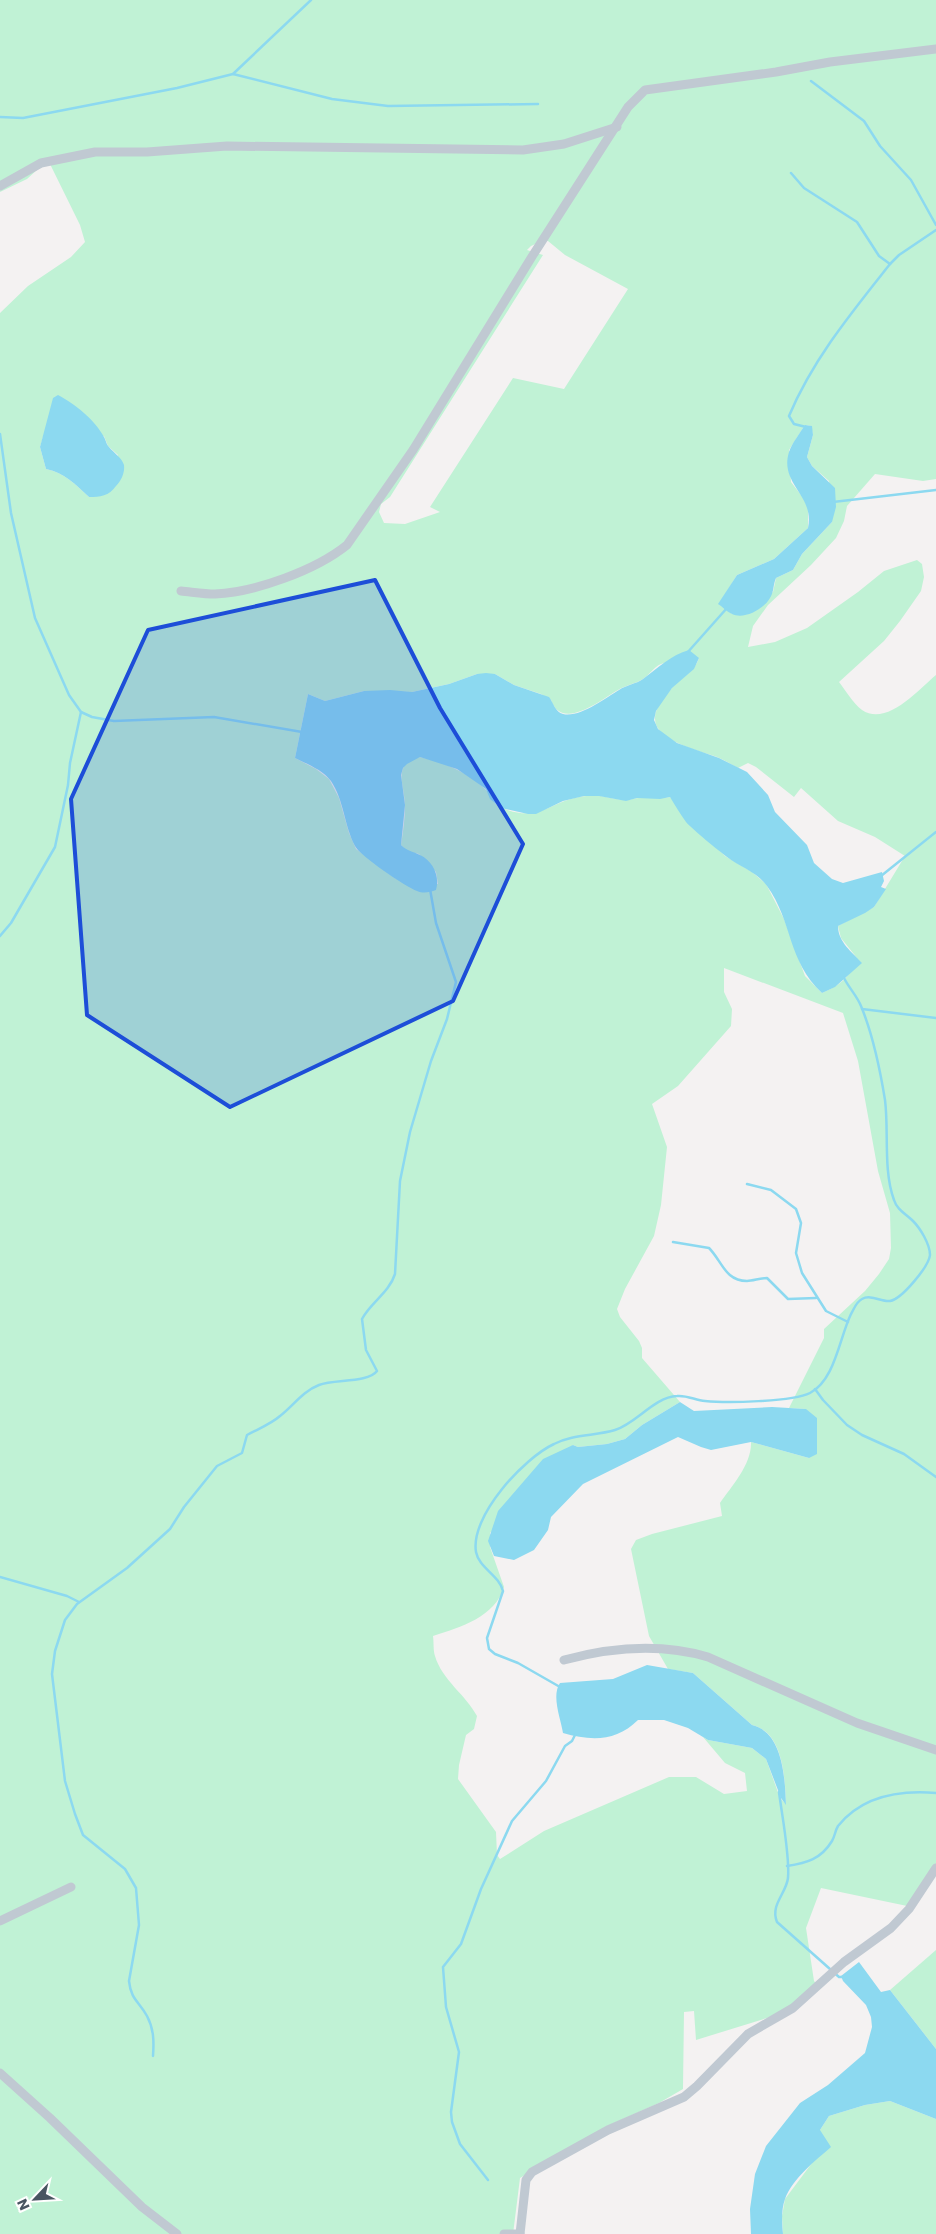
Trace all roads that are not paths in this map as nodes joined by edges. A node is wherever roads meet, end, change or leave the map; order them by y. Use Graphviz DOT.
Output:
graph roads {
  1 [pos="936,49"];
  2 [pos="617,127"];
  3 [pos="0,186"];
  4 [pos="181,591"];
  5 [pos="564,1660"];
  6 [pos="936,1750"];
  7 [pos="936,1868"];
  8 [pos="71,1887"];
  9 [pos="0,1921"];
  10 [pos="0,2072"];
  11 [pos="177,2234"];
  12 [pos="504,2234"];
  13 [pos="520,2234"];
  1 -- 2 [label="street"];
  2 -- 3 [label="street"];
  2 -- 4 [label="street"];
  5 -- 6 [label="street"];
  7 -- 13 [label="street"];
  8 -- 9 [label="street"];
  10 -- 11 [label="street"];
  12 -- 13 [label="street"];
}
